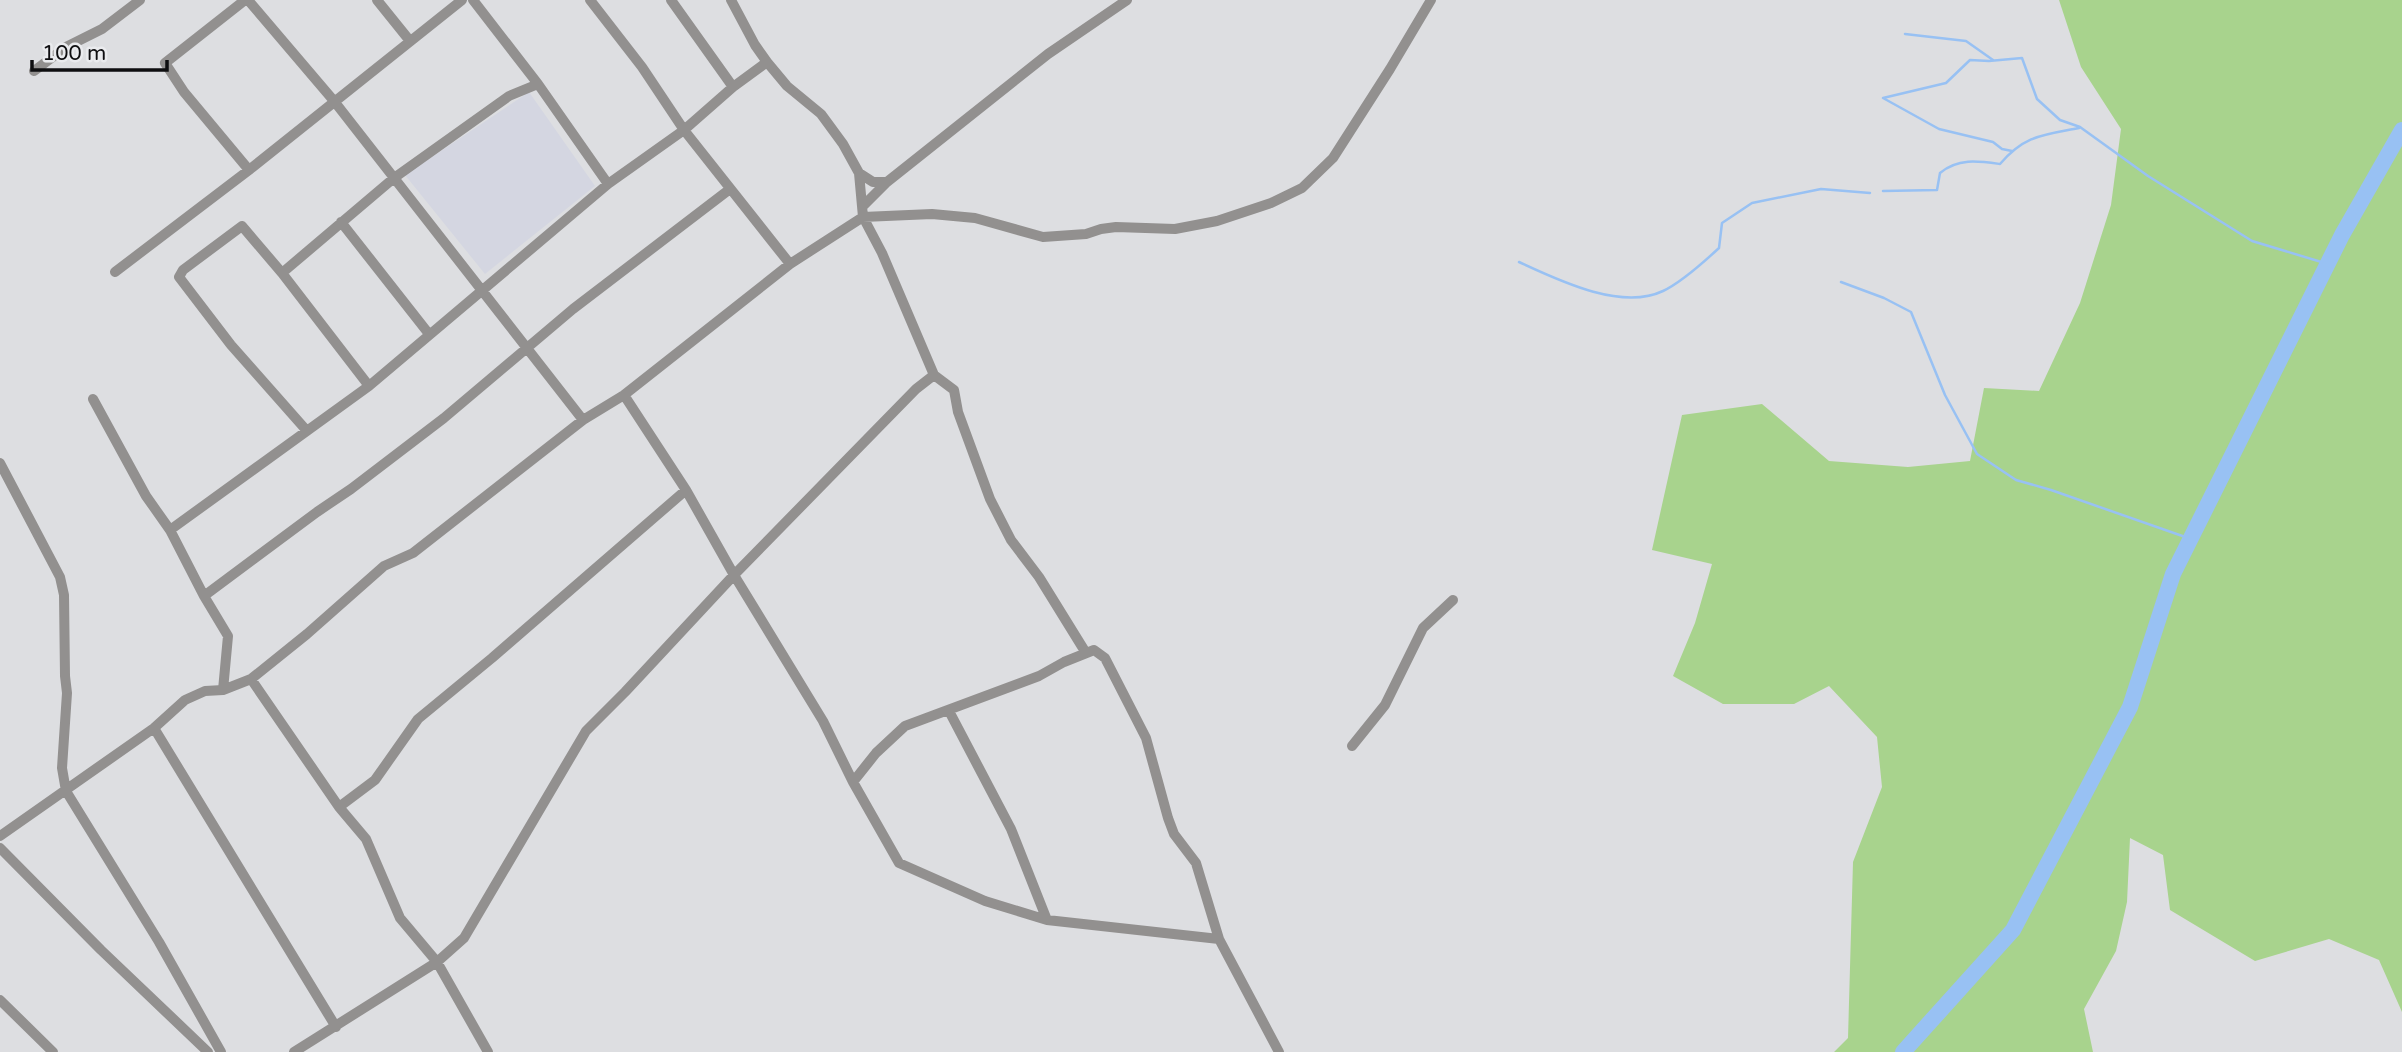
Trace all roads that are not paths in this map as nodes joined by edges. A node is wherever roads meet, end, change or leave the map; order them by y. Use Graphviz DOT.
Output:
graph roads {
  1 [pos="140,0"];
  2 [pos="246,0"];
  3 [pos="377,0"];
  4 [pos="461,0"];
  5 [pos="473,0"];
  6 [pos="590,0"];
  7 [pos="671,0"];
  8 [pos="731,0"];
  9 [pos="1128,0"];
  10 [pos="1431,0"];
  11 [pos="410,41"];
  12 [pos="767,62"];
  13 [pos="34,71"];
  14 [pos="538,84"];
  15 [pos="733,87"];
  16 [pos="334,101"];
  17 [pos="684,130"];
  18 [pos="249,170"];
  19 [pos="859,173"];
  20 [pos="394,178"];
  21 [pos="887,182"];
  22 [pos="608,184"];
  23 [pos="730,189"];
  24 [pos="863,212"];
  25 [pos="341,222"];
  26 [pos="790,264"];
  27 [pos="115,272"];
  28 [pos="282,274"];
  29 [pos="484,291"];
  30 [pos="429,334"];
  31 [pos="527,346"];
  32 [pos="934,375"];
  33 [pos="369,386"];
  34 [pos="624,395"];
  35 [pos="93,399"];
  36 [pos="583,420"];
  37 [pos="307,431"];
  38 [pos="0,463"];
  39 [pos="686,490"];
  40 [pos="170,530"];
  41 [pos="734,575"];
  42 [pos="204,596"];
  43 [pos="1453,600"];
  44 [pos="1086,653"];
  45 [pos="251,679"];
  46 [pos="223,690"];
  47 [pos="949,711"];
  48 [pos="154,727"];
  49 [pos="1352,746"];
  50 [pos="853,782"];
  51 [pos="66,791"];
  52 [pos="339,807"];
  53 [pos="0,836"];
  54 [pos="0,848"];
  55 [pos="1047,920"];
  56 [pos="1219,939"];
  57 [pos="437,962"];
  58 [pos="0,1000"];
  59 [pos="336,1027"];
  60 [pos="53,1052"];
  61 [pos="208,1052"];
  62 [pos="221,1052"];
  63 [pos="294,1052"];
  64 [pos="488,1052"];
  65 [pos="1279,1052"];
  1 -- 13 [label="street"];
  2 -- 16 [label="street"];
  2 -- 18 [label="street"];
  3 -- 11 [label="street"];
  4 -- 11 [label="street"];
  5 -- 14 [label="street"];
  6 -- 17 [label="street"];
  7 -- 15 [label="street"];
  8 -- 12 [label="street"];
  9 -- 21 [label="street"];
  10 -- 24 [label="street"];
  11 -- 16 [label="street"];
  12 -- 15 [label="street"];
  12 -- 19 [label="street"];
  14 -- 20 [label="street"];
  14 -- 22 [label="street"];
  15 -- 17 [label="street"];
  16 -- 18 [label="street"];
  16 -- 20 [label="street"];
  17 -- 22 [label="street"];
  17 -- 23 [label="street"];
  18 -- 27 [label="street"];
  19 -- 21 [label="street"];
  19 -- 24 [label="street"];
  20 -- 25 [label="street"];
  20 -- 29 [label="street"];
  21 -- 24 [label="street"];
  22 -- 29 [label="street"];
  23 -- 26 [label="street"];
  23 -- 31 [label="street"];
  24 -- 26 [label="street"];
  24 -- 32 [label="street"];
  25 -- 28 [label="street"];
  25 -- 30 [label="street"];
  26 -- 34 [label="street"];
  28 -- 33 [label="street"];
  28 -- 37 [label="street"];
  29 -- 30 [label="street"];
  29 -- 31 [label="street"];
  30 -- 33 [label="street"];
  31 -- 36 [label="street"];
  31 -- 42 [label="street"];
  32 -- 41 [label="street"];
  32 -- 44 [label="street"];
  33 -- 37 [label="street"];
  34 -- 36 [label="street"];
  34 -- 39 [label="street"];
  35 -- 40 [label="street"];
  36 -- 45 [label="street"];
  37 -- 40 [label="street"];
  38 -- 51 [label="street"];
  39 -- 41 [label="street"];
  39 -- 52 [label="street"];
  40 -- 42 [label="street"];
  41 -- 50 [label="street"];
  41 -- 57 [label="street"];
  42 -- 46 [label="street"];
  43 -- 49 [label="street"];
  44 -- 47 [label="street"];
  44 -- 56 [label="street"];
  45 -- 46 [label="street"];
  45 -- 52 [label="street"];
  46 -- 48 [label="street"];
  47 -- 50 [label="street"];
  47 -- 55 [label="street"];
  48 -- 51 [label="street"];
  48 -- 59 [label="street"];
  50 -- 55 [label="street"];
  51 -- 53 [label="street"];
  51 -- 62 [label="street"];
  52 -- 57 [label="street"];
  54 -- 61 [label="street"];
  55 -- 56 [label="street"];
  56 -- 65 [label="street"];
  57 -- 59 [label="street"];
  57 -- 64 [label="street"];
  58 -- 60 [label="street"];
  59 -- 63 [label="street"];
}
